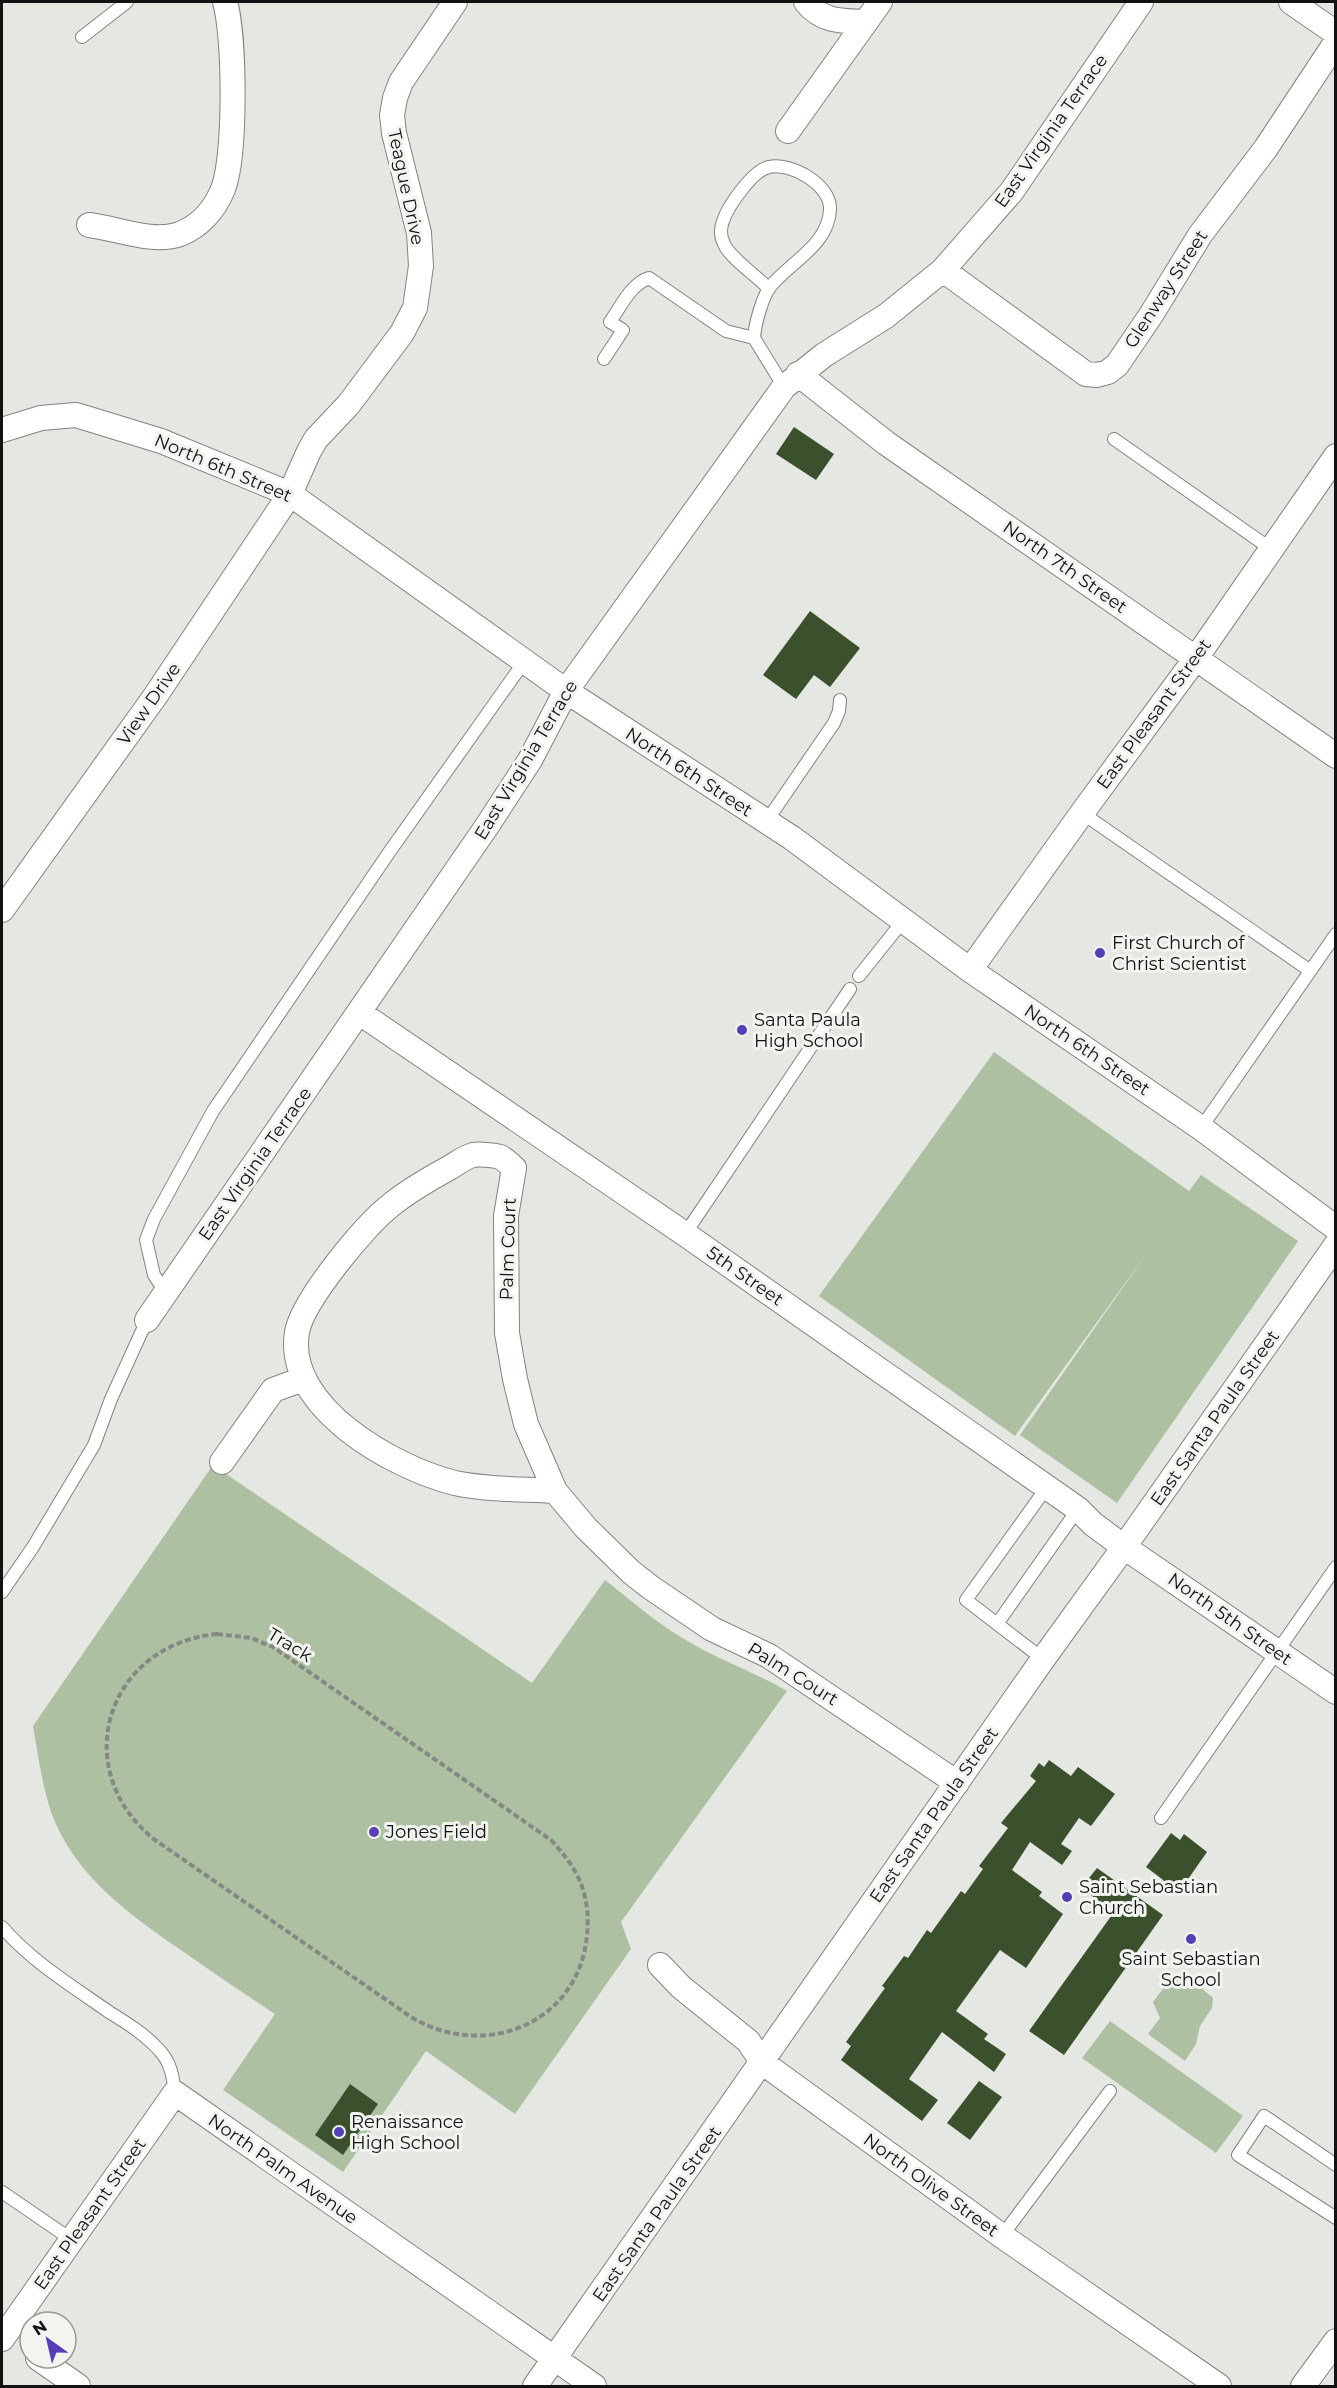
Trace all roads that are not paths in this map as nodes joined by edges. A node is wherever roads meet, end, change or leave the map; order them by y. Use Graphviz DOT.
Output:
graph roads {
  1 [pos="127,2"];
  2 [pos="225,2"];
  3 [pos="455,2"];
  4 [pos="806,2"];
  5 [pos="880,2"];
  6 [pos="1141,2"];
  7 [pos="1291,2"];
  8 [pos="866,22"];
  9 [pos="1335,33"];
  10 [pos="82,37"];
  11 [pos="1335,42"];
  12 [pos="788,131"];
  13 [pos="89,225"];
  14 [pos="943,270"];
  15 [pos="769,289"];
  16 [pos="754,339"];
  17 [pos="604,359"];
  18 [pos="791,381"];
  19 [pos="2,430"];
  20 [pos="1114,440"];
  21 [pos="1335,456"];
  22 [pos="290,494"];
  23 [pos="1271,549"];
  24 [pos="1196,658"];
  25 [pos="524,662"];
  26 [pos="566,691"];
  27 [pos="840,700"];
  28 [pos="1335,756"];
  29 [pos="1082,813"];
  30 [pos="766,822"];
  31 [pos="2,910"];
  32 [pos="903,921"];
  33 [pos="1335,934"];
  34 [pos="970,970"];
  35 [pos="1310,970"];
  36 [pos="859,976"];
  37 [pos="850,989"];
  38 [pos="360,1013"];
  39 [pos="1201,1128"];
  40 [pos="1335,1228"];
  41 [pos="685,1234"];
  42 [pos="1335,1245"];
  43 [pos="166,1293"];
  44 [pos="147,1320"];
  45 [pos="303,1379"];
  46 [pos="222,1462"];
  47 [pos="1047,1487"];
  48 [pos="555,1491"];
  49 [pos="1078,1509"];
  50 [pos="1124,1547"];
  51 [pos="1335,1567"];
  52 [pos="2,1592"];
  53 [pos="997,1624"];
  54 [pos="1275,1651"];
  55 [pos="1043,1659"];
  56 [pos="1335,1692"];
  57 [pos="957,1783"];
  58 [pos="1161,1818"];
  59 [pos="2,1927"];
  60 [pos="660,1965"];
  61 [pos="763,2063"];
  62 [pos="1110,2091"];
  63 [pos="175,2093"];
  64 [pos="1335,2165"];
  65 [pos="2,2193"];
  66 [pos="1335,2218"];
  67 [pos="1002,2236"];
  68 [pos="72,2240"];
  69 [pos="2,2335"];
  70 [pos="1335,2340"];
  71 [pos="18,2345"];
  72 [pos="555,2359"];
  73 [pos="55,2370"];
  74 [pos="78,2386"];
  75 [pos="535,2386"];
  76 [pos="594,2386"];
  77 [pos="1219,2386"];
  78 [pos="1303,2386"];
  1 -- 10 [label="lane"];
  2 -- 13 [label="street"];
  3 -- 22 [label="street, Teague Drive"];
  4 -- 8 [label="street"];
  5 -- 8 [label="street"];
  6 -- 14 [label="street, East Virginia Terrace"];
  7 -- 9 [label="street"];
  8 -- 12 [label="street"];
  11 -- 14 [label="street, Glenway Street"];
  14 -- 18 [label="street, East Virginia Terrace"];
  15 -- 15 [label="lane"];
  15 -- 16 [label="lane"];
  16 -- 17 [label="lane"];
  16 -- 18 [label="lane"];
  18 -- 24 [label="street, North 7th Street"];
  18 -- 26 [label="street, East Virginia Terrace"];
  19 -- 22 [label="street, North 6th Street"];
  20 -- 23 [label="lane"];
  21 -- 23 [label="street, East Pleasant Street"];
  22 -- 25 [label="street, North 6th Street"];
  22 -- 31 [label="street, View Drive"];
  23 -- 24 [label="street, East Pleasant Street"];
  24 -- 28 [label="street, North 7th Street"];
  24 -- 29 [label="street, East Pleasant Street"];
  25 -- 26 [label="street, North 6th Street"];
  25 -- 43 [label="lane"];
  26 -- 30 [label="street, North 6th Street"];
  26 -- 38 [label="street, East Virginia Terrace"];
  27 -- 30 [label="lane"];
  29 -- 34 [label="street, East Pleasant Street"];
  29 -- 35 [label="lane"];
  30 -- 32 [label="street, North 6th Street"];
  32 -- 34 [label="street, North 6th Street"];
  32 -- 36 [label="lane"];
  33 -- 35 [label="lane"];
  34 -- 39 [label="street, North 6th Street"];
  35 -- 39 [label="lane"];
  37 -- 41 [label="lane"];
  38 -- 41 [label="street, 5th Street"];
  38 -- 43 [label="street, East Virginia Terrace"];
  39 -- 40 [label="street, North 6th Street"];
  41 -- 47 [label="street, 5th Street"];
  42 -- 50 [label="street, East Santa Paula Street"];
  43 -- 44 [label="street, East Virginia Terrace"];
  44 -- 52 [label="lane, East Virginia Terrace"];
  45 -- 46 [label="street"];
  45 -- 48 [label="street, Palm Court"];
  45 -- 48 [label="street, Palm Court"];
  47 -- 49 [label="street, 5th Street"];
  47 -- 53 [label="lane"];
  48 -- 57 [label="street, Palm Court"];
  49 -- 50 [label="street, 5th Street"];
  49 -- 53 [label="lane"];
  50 -- 54 [label="street, North 5th Street"];
  50 -- 55 [label="street, East Santa Paula Street"];
  51 -- 54 [label="lane"];
  53 -- 55 [label="lane"];
  54 -- 56 [label="street, North 5th Street"];
  54 -- 58 [label="lane"];
  55 -- 57 [label="street, East Santa Paula Street"];
  57 -- 61 [label="street, East Santa Paula Street"];
  59 -- 63 [label="lane"];
  60 -- 61 [label="street, North Olive Street"];
  61 -- 67 [label="street, North Olive Street"];
  61 -- 72 [label="street, East Santa Paula Street"];
  62 -- 67 [label="lane"];
  63 -- 68 [label="street, East Pleasant Street"];
  63 -- 72 [label="street, North Palm Avenue"];
  64 -- 66 [label="lane"];
  65 -- 68 [label="lane"];
  67 -- 77 [label="street, North Olive Street"];
  68 -- 69 [label="street, East Pleasant Street"];
  69 -- 71 [label="street"];
  70 -- 78 [label="street"];
  72 -- 75 [label="street, East Santa Paula Street"];
  72 -- 76 [label="street, North Palm Avenue"];
  73 -- 74 [label="street"];
}
